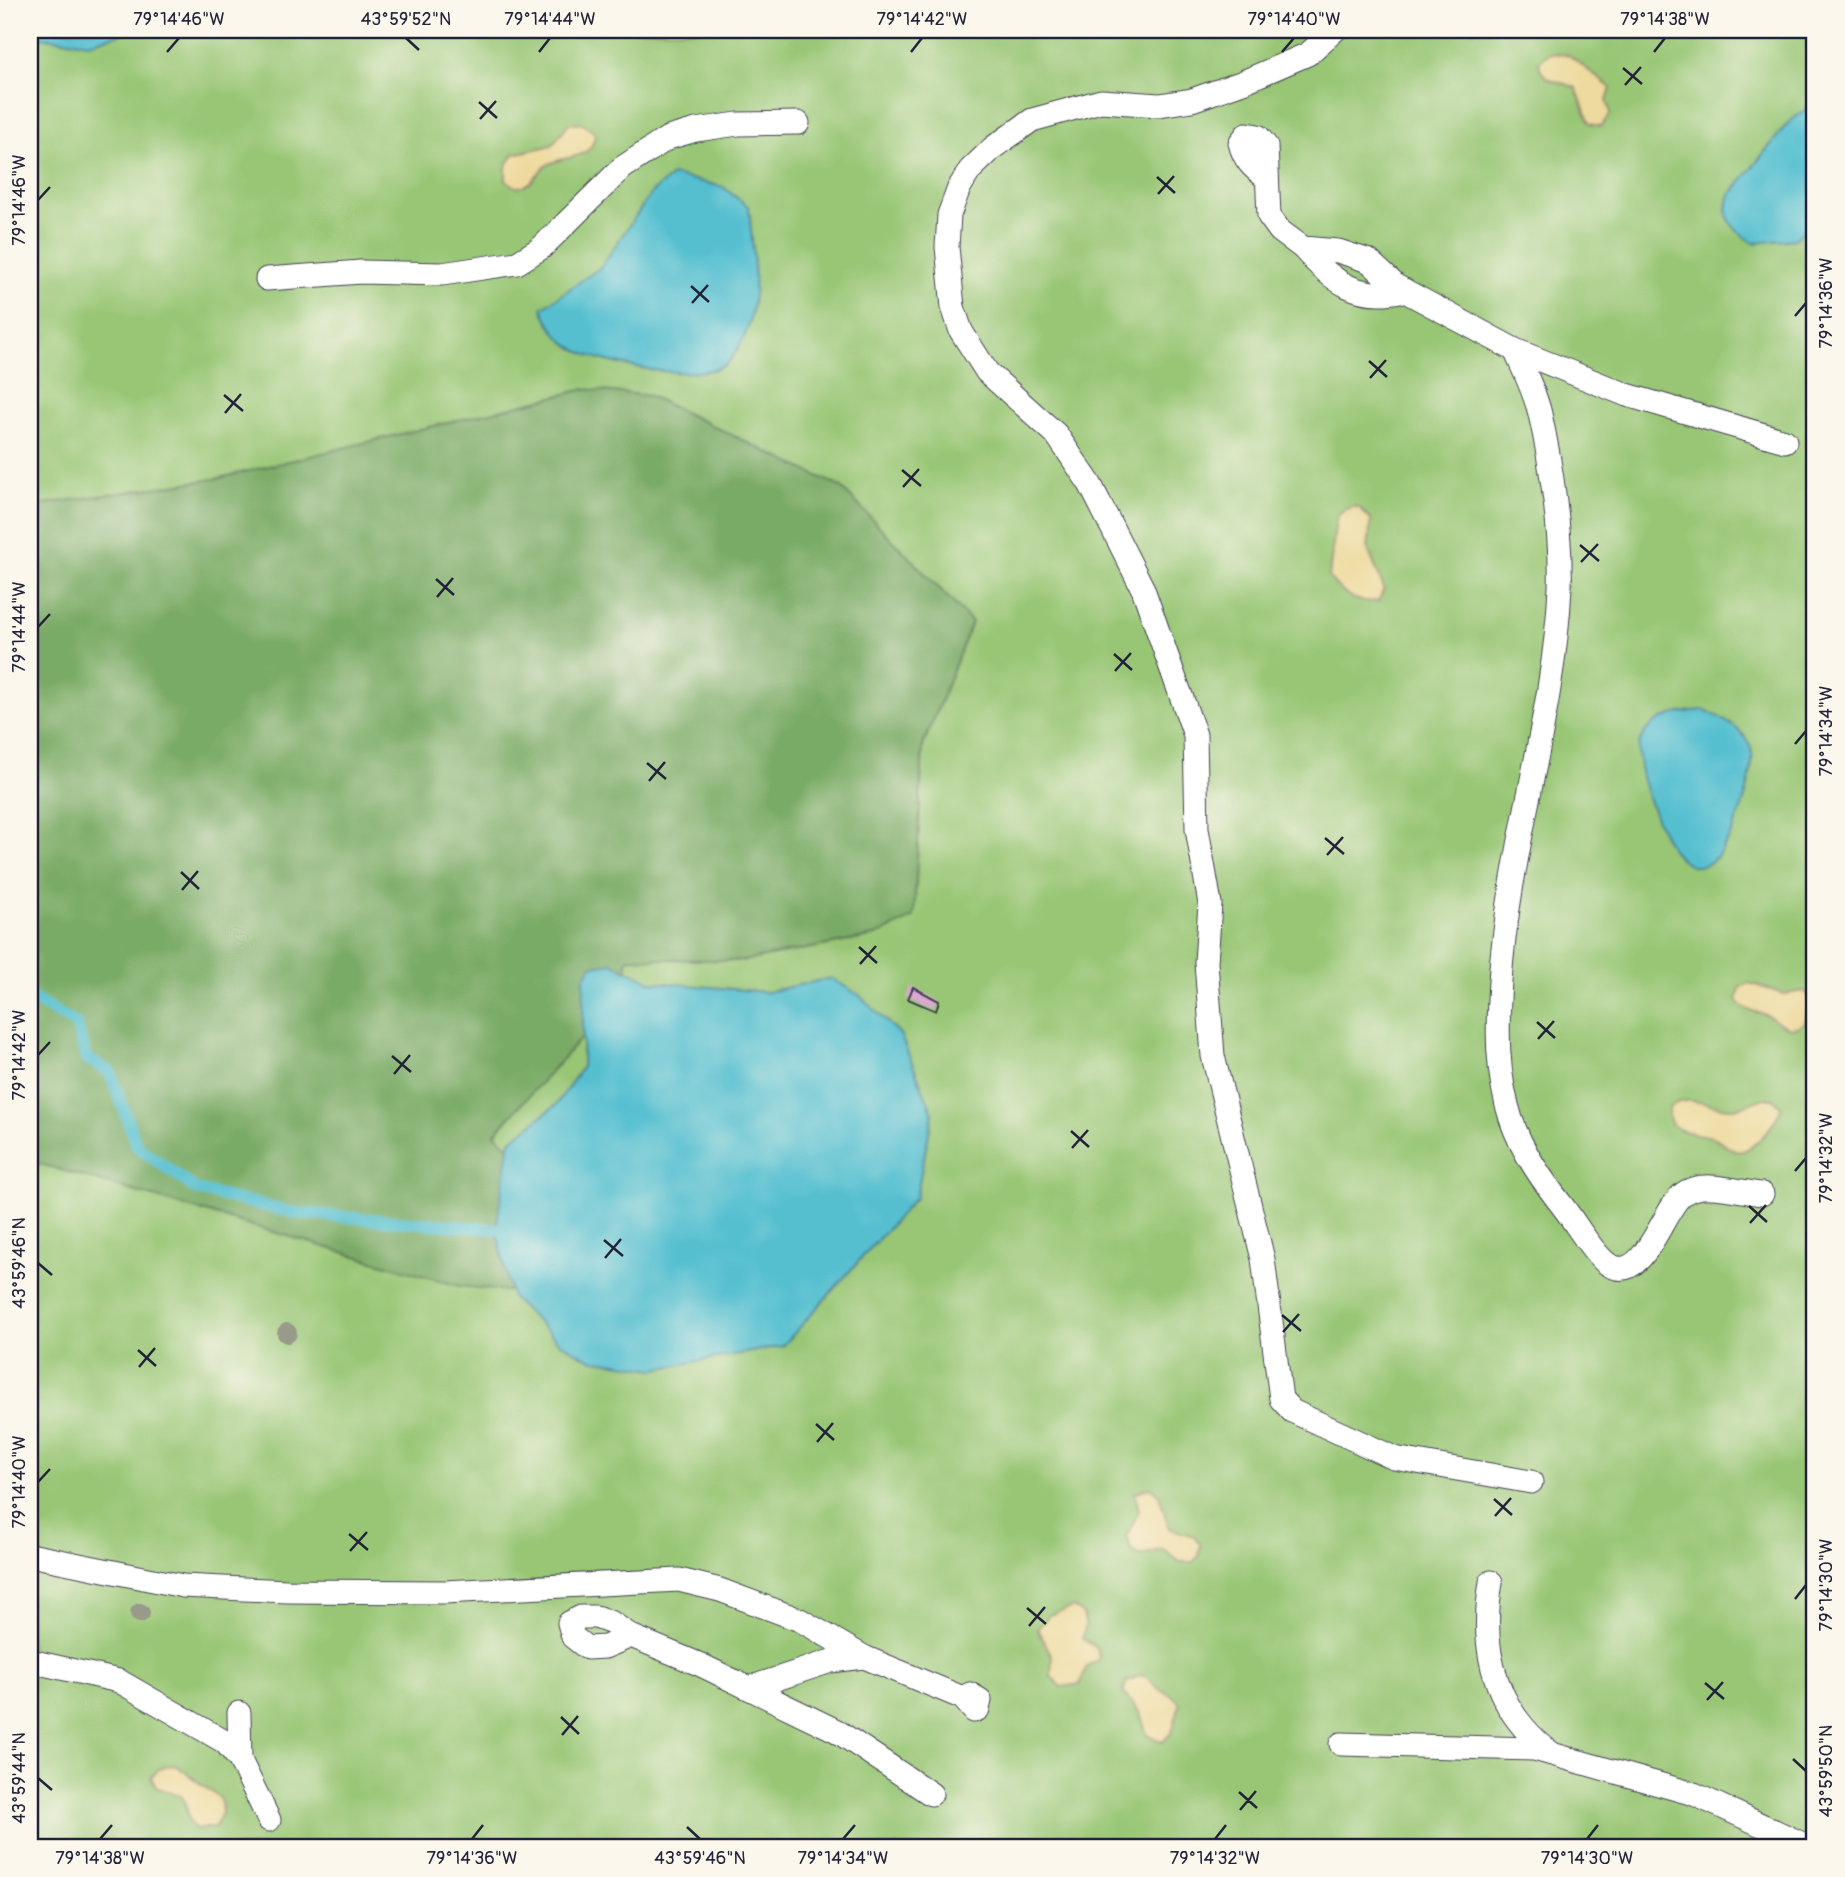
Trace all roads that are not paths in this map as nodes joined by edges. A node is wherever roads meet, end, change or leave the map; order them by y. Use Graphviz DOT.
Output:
graph roads {
  1 [pos="1335,30"];
  2 [pos="798,123"];
  3 [pos="1266,177"];
  4 [pos="1303,248"];
  5 [pos="267,279"];
  6 [pos="1404,290"];
  7 [pos="1515,350"];
  8 [pos="1785,441"];
  9 [pos="1762,1194"];
  10 [pos="1531,1482"];
  11 [pos="30,1555"];
  12 [pos="1490,1582"];
  13 [pos="631,1636"];
  14 [pos="864,1657"];
  15 [pos="30,1661"];
  16 [pos="749,1688"];
  17 [pos="963,1698"];
  18 [pos="239,1713"];
  19 [pos="1341,1744"];
  20 [pos="1552,1754"];
  21 [pos="240,1760"];
  22 [pos="931,1794"];
  23 [pos="269,1820"];
  24 [pos="1808,1847"];
  1 -- 10 [label="lane"];
  2 -- 5 [label="lane"];
  3 -- 4 [label="lane"];
  4 -- 6 [label="lane"];
  4 -- 6 [label="lane"];
  6 -- 7 [label="lane"];
  7 -- 8 [label="lane"];
  7 -- 9 [label="lane"];
  11 -- 14 [label="lane"];
  12 -- 20 [label="lane"];
  13 -- 16 [label="lane"];
  14 -- 16 [label="lane"];
  14 -- 17 [label="lane"];
  15 -- 21 [label="lane"];
  16 -- 22 [label="lane"];
  18 -- 21 [label="lane"];
  19 -- 20 [label="lane"];
  20 -- 24 [label="lane"];
  21 -- 23 [label="lane"];
}
